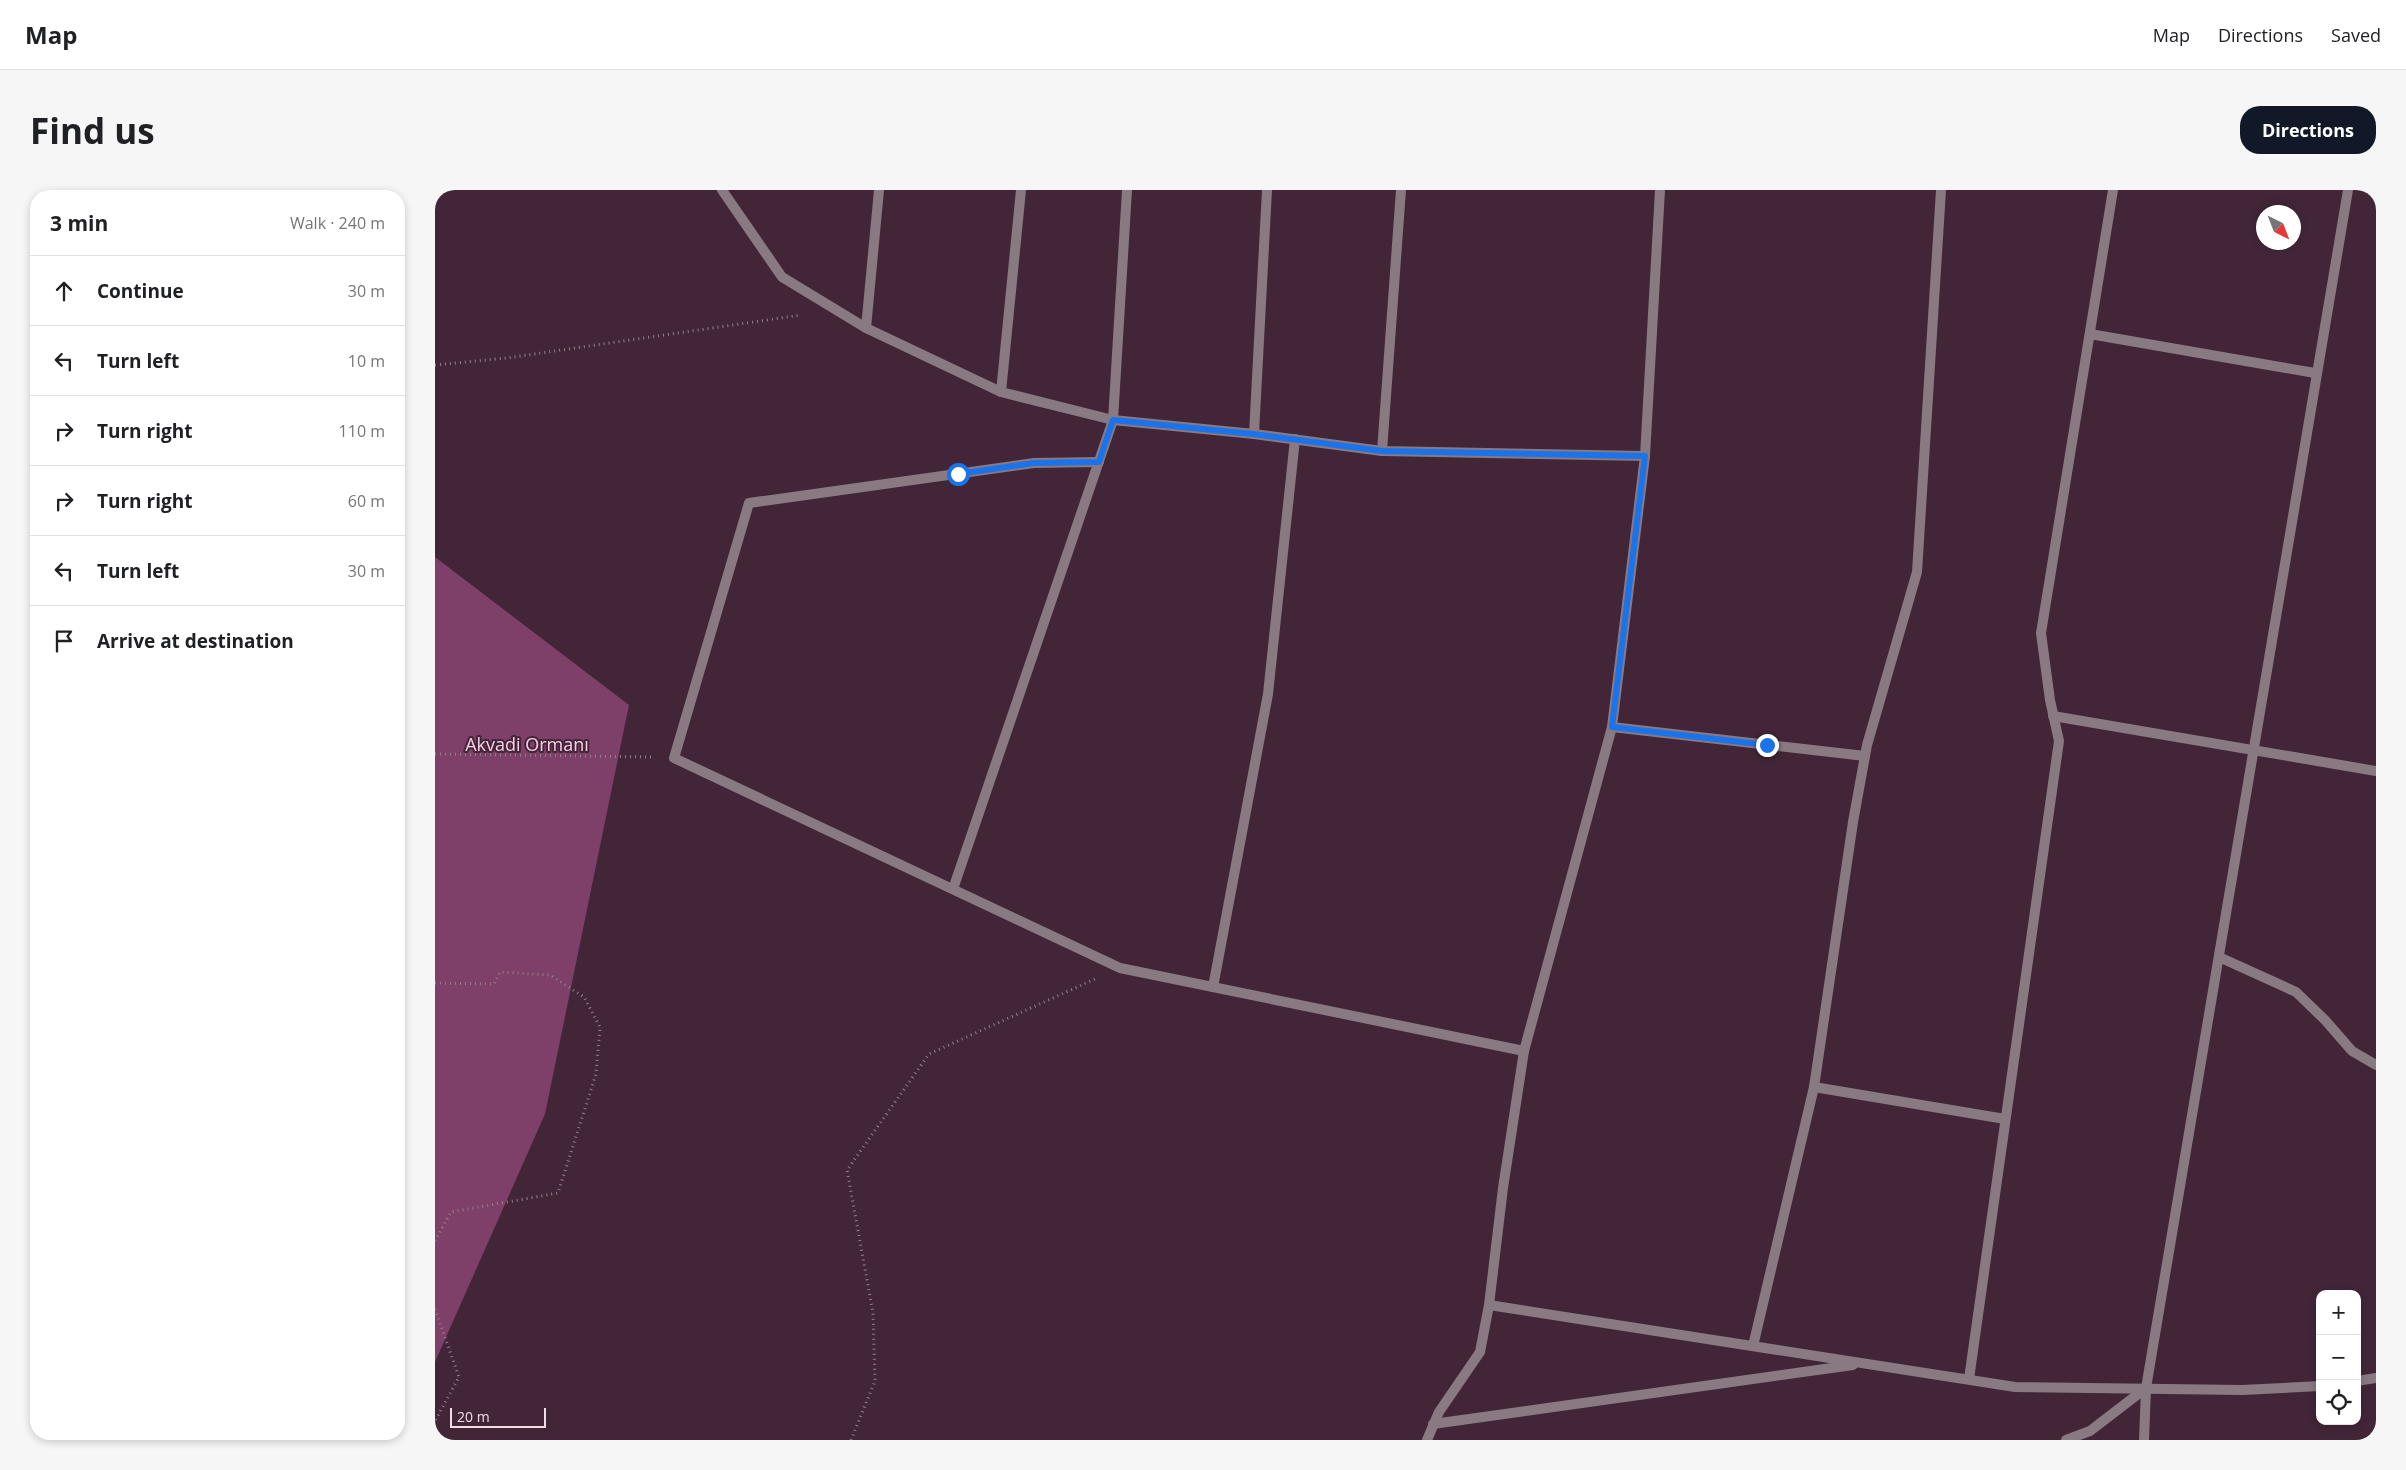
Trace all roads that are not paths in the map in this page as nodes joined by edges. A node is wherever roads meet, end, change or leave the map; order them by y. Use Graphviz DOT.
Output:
graph roads {
  1 [pos="722,190"];
  2 [pos="879,190"];
  3 [pos="1021,190"];
  4 [pos="1127,190"];
  5 [pos="1267,190"];
  6 [pos="1401,190"];
  7 [pos="1660,190"];
  8 [pos="1941,190"];
  9 [pos="2113,190"];
  10 [pos="2348,190"];
  11 [pos="866,328"];
  12 [pos="2090,334"];
  13 [pos="2315,373"];
  14 [pos="1001,392"];
  15 [pos="1113,420"];
  16 [pos="1253,434"];
  17 [pos="1295,439"];
  18 [pos="1382,451"];
  19 [pos="1645,456"];
  20 [pos="1099,462"];
  21 [pos="2053,716"];
  22 [pos="1612,727"];
  23 [pos="2254,752"];
  24 [pos="1865,756"];
  25 [pos="2376,771"];
  26 [pos="953,889"];
  27 [pos="2219,957"];
  28 [pos="1213,987"];
  29 [pos="1524,1051"];
  30 [pos="2376,1065"];
  31 [pos="1814,1087"];
  32 [pos="2005,1119"];
  33 [pos="1489,1305"];
  34 [pos="1753,1346"];
  35 [pos="1863,1363"];
  36 [pos="2376,1378"];
  37 [pos="1969,1379"];
  38 [pos="2361,1380"];
  39 [pos="2316,1386"];
  40 [pos="2146,1388"];
  41 [pos="1433,1424"];
  42 [pos="1427,1440"];
  43 [pos="2066,1440"];
  44 [pos="2144,1440"];
  1 -- 11 [label="street"];
  2 -- 11 [label="street"];
  3 -- 14 [label="street"];
  4 -- 15 [label="street"];
  5 -- 16 [label="street"];
  6 -- 18 [label="street"];
  7 -- 19 [label="street"];
  8 -- 24 [label="street"];
  9 -- 12 [label="street"];
  10 -- 13 [label="street"];
  11 -- 14 [label="street"];
  12 -- 13 [label="street"];
  12 -- 21 [label="street"];
  13 -- 23 [label="street"];
  14 -- 15 [label="street"];
  15 -- 16 [label="street"];
  15 -- 20 [label="street"];
  16 -- 17 [label="street"];
  17 -- 18 [label="street"];
  17 -- 28 [label="street"];
  18 -- 19 [label="street"];
  19 -- 22 [label="street"];
  20 -- 26 [label="street"];
  20 -- 26 [label="street"];
  21 -- 23 [label="street"];
  21 -- 32 [label="street"];
  22 -- 24 [label="street"];
  22 -- 29 [label="street"];
  23 -- 25 [label="street"];
  23 -- 27 [label="street"];
  24 -- 31 [label="street"];
  26 -- 28 [label="street"];
  27 -- 30 [label="street"];
  27 -- 40 [label="street"];
  28 -- 29 [label="street"];
  29 -- 33 [label="street"];
  31 -- 32 [label="street"];
  31 -- 34 [label="street"];
  32 -- 37 [label="street"];
  33 -- 34 [label="street"];
  33 -- 41 [label="street"];
  34 -- 35 [label="street"];
  35 -- 37 [label="street"];
  35 -- 41 [label="street"];
  36 -- 38 [label="street"];
  37 -- 40 [label="street"];
  39 -- 40 [label="street"];
  40 -- 43 [label="street"];
  40 -- 44 [label="street"];
  41 -- 42 [label="street"];
}
